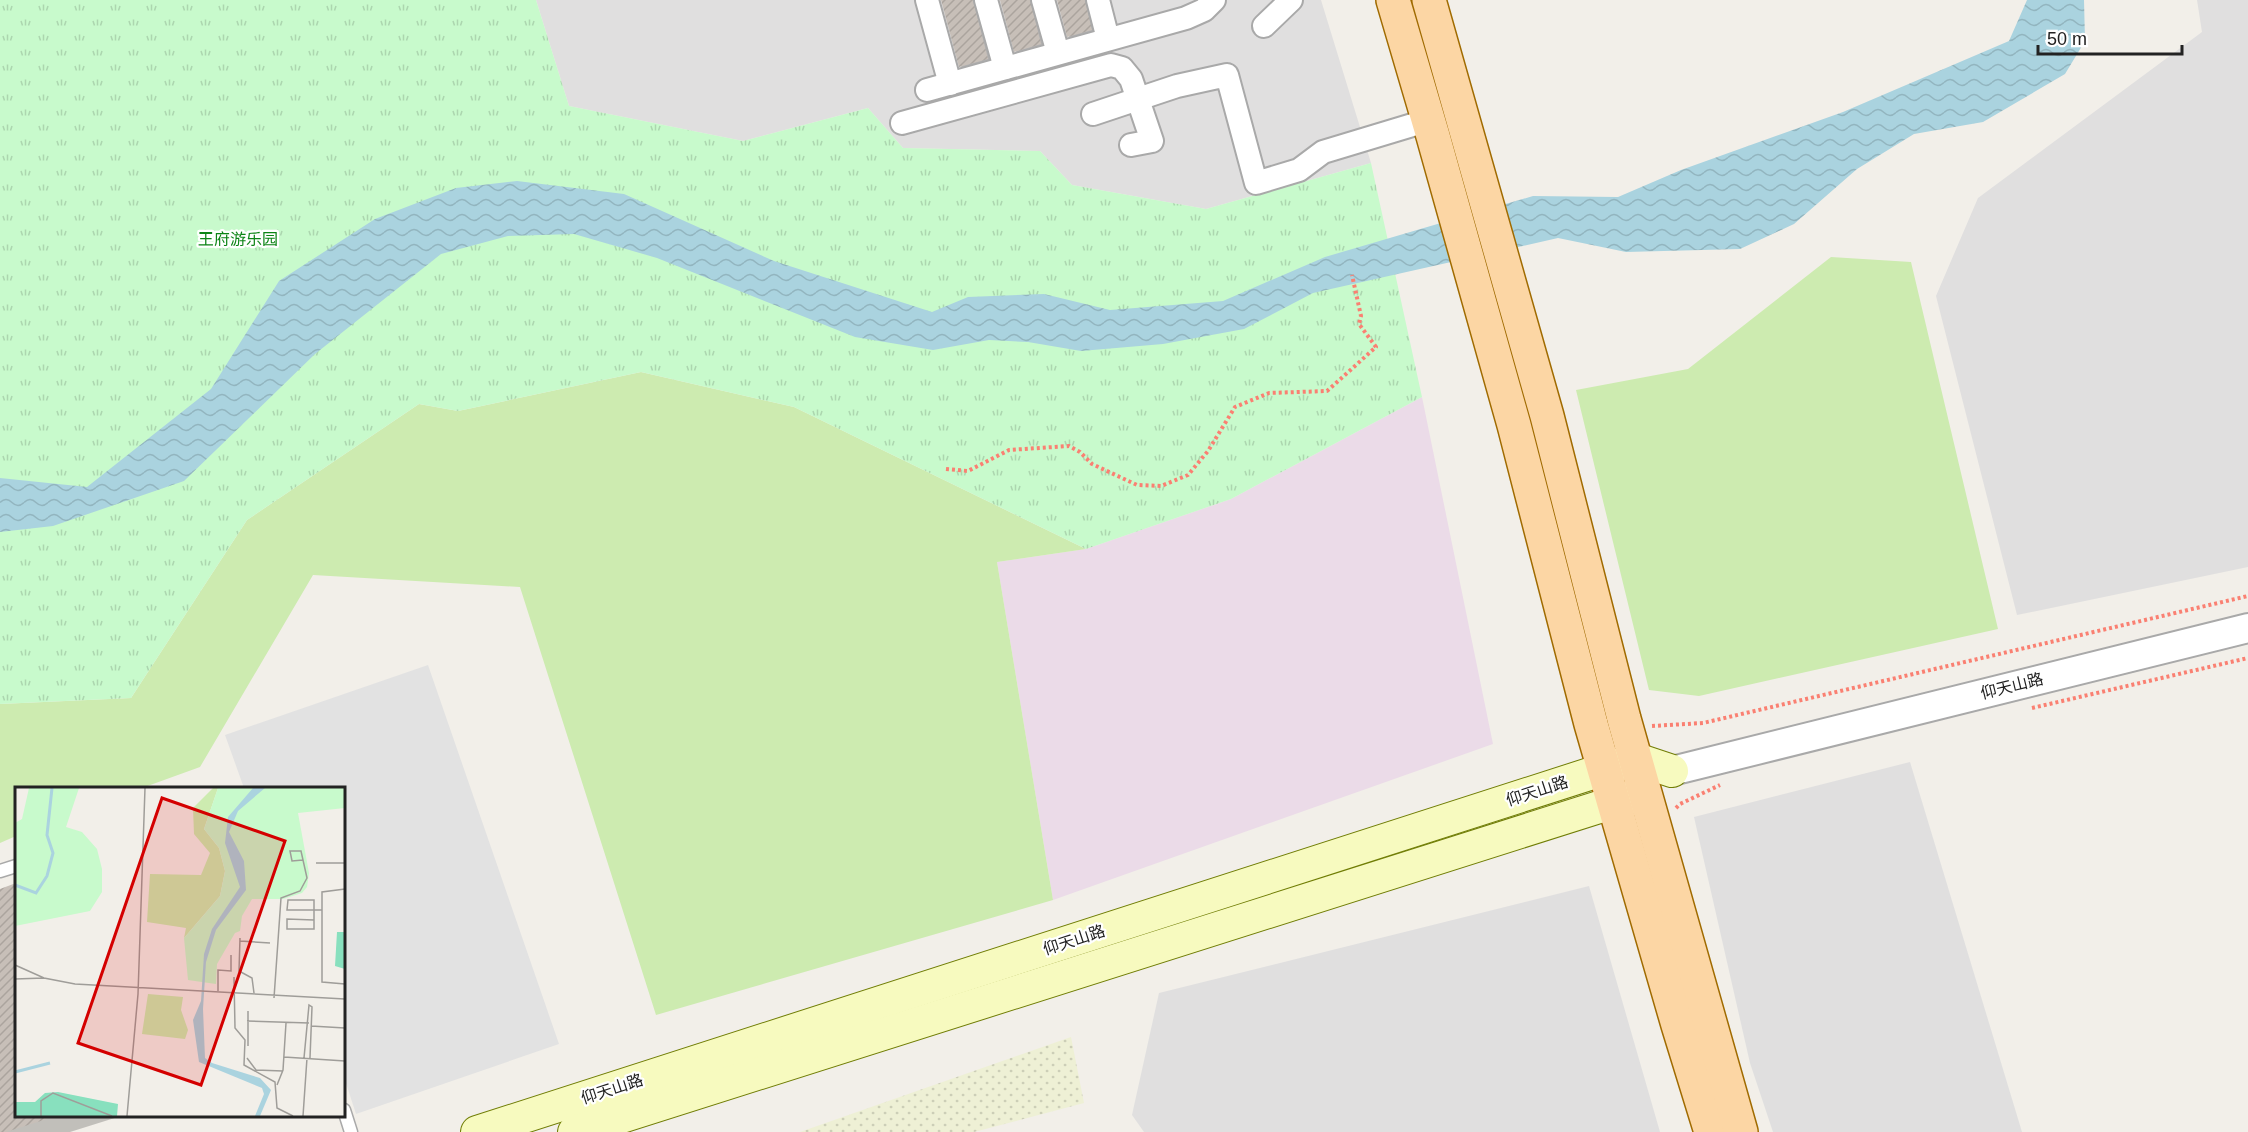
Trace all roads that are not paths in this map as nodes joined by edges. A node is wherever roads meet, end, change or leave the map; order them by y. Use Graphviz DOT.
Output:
graph roads {
  1 [pos="927,0"];
  2 [pos="986,0"];
  3 [pos="1043,0"];
  4 [pos="1098,0"];
  5 [pos="1214,0"];
  6 [pos="1291,0"];
  7 [pos="1393,0"];
  8 [pos="1429,0"];
  9 [pos="1264,26"];
  10 [pos="1108,39"];
  11 [pos="1058,53"];
  12 [pos="1005,68"];
  13 [pos="950,84"];
  14 [pos="927,90"];
  15 [pos="1138,99"];
  16 [pos="1094,114"];
  17 [pos="902,123"];
  18 [pos="1431,128"];
  19 [pos="1131,145"];
  20 [pos="2248,628"];
  21 [pos="1636,759"];
  22 [pos="1604,769"];
  23 [pos="1672,771"];
  24 [pos="1646,792"];
  25 [pos="1614,802"];
  26 [pos="15,866"];
  27 [pos="0,871"];
  28 [pos="345,1113"];
  29 [pos="351,1132"];
  30 [pos="477,1132"];
  31 [pos="574,1132"];
  32 [pos="1711,1132"];
  33 [pos="1742,1132"];
  1 -- 13 [label="street"];
  2 -- 12 [label="street"];
  3 -- 11 [label="street"];
  4 -- 10 [label="street"];
  5 -- 10 [label="street"];
  6 -- 9 [label="street"];
  7 -- 18 [label="main road"];
  8 -- 21 [label="main road"];
  10 -- 11 [label="street"];
  11 -- 12 [label="street"];
  12 -- 13 [label="street"];
  13 -- 14 [label="street"];
  15 -- 16 [label="street"];
  15 -- 17 [label="street"];
  15 -- 18 [label="street"];
  15 -- 19 [label="street"];
  18 -- 22 [label="main road"];
  20 -- 23 [label="street, 仰天山路"];
  21 -- 22 [label="main road, 仰天山路"];
  21 -- 23 [label="main road"];
  21 -- 24 [label="main road"];
  22 -- 25 [label="main road"];
  22 -- 30 [label="main road, 仰天山路"];
  23 -- 24 [label="main road, 仰天山路"];
  24 -- 25 [label="main road, 仰天山路"];
  24 -- 33 [label="main road"];
  25 -- 31 [label="main road, 仰天山路"];
  25 -- 32 [label="main road"];
  26 -- 27 [label="lane"];
  28 -- 29 [label="lane"];
}
